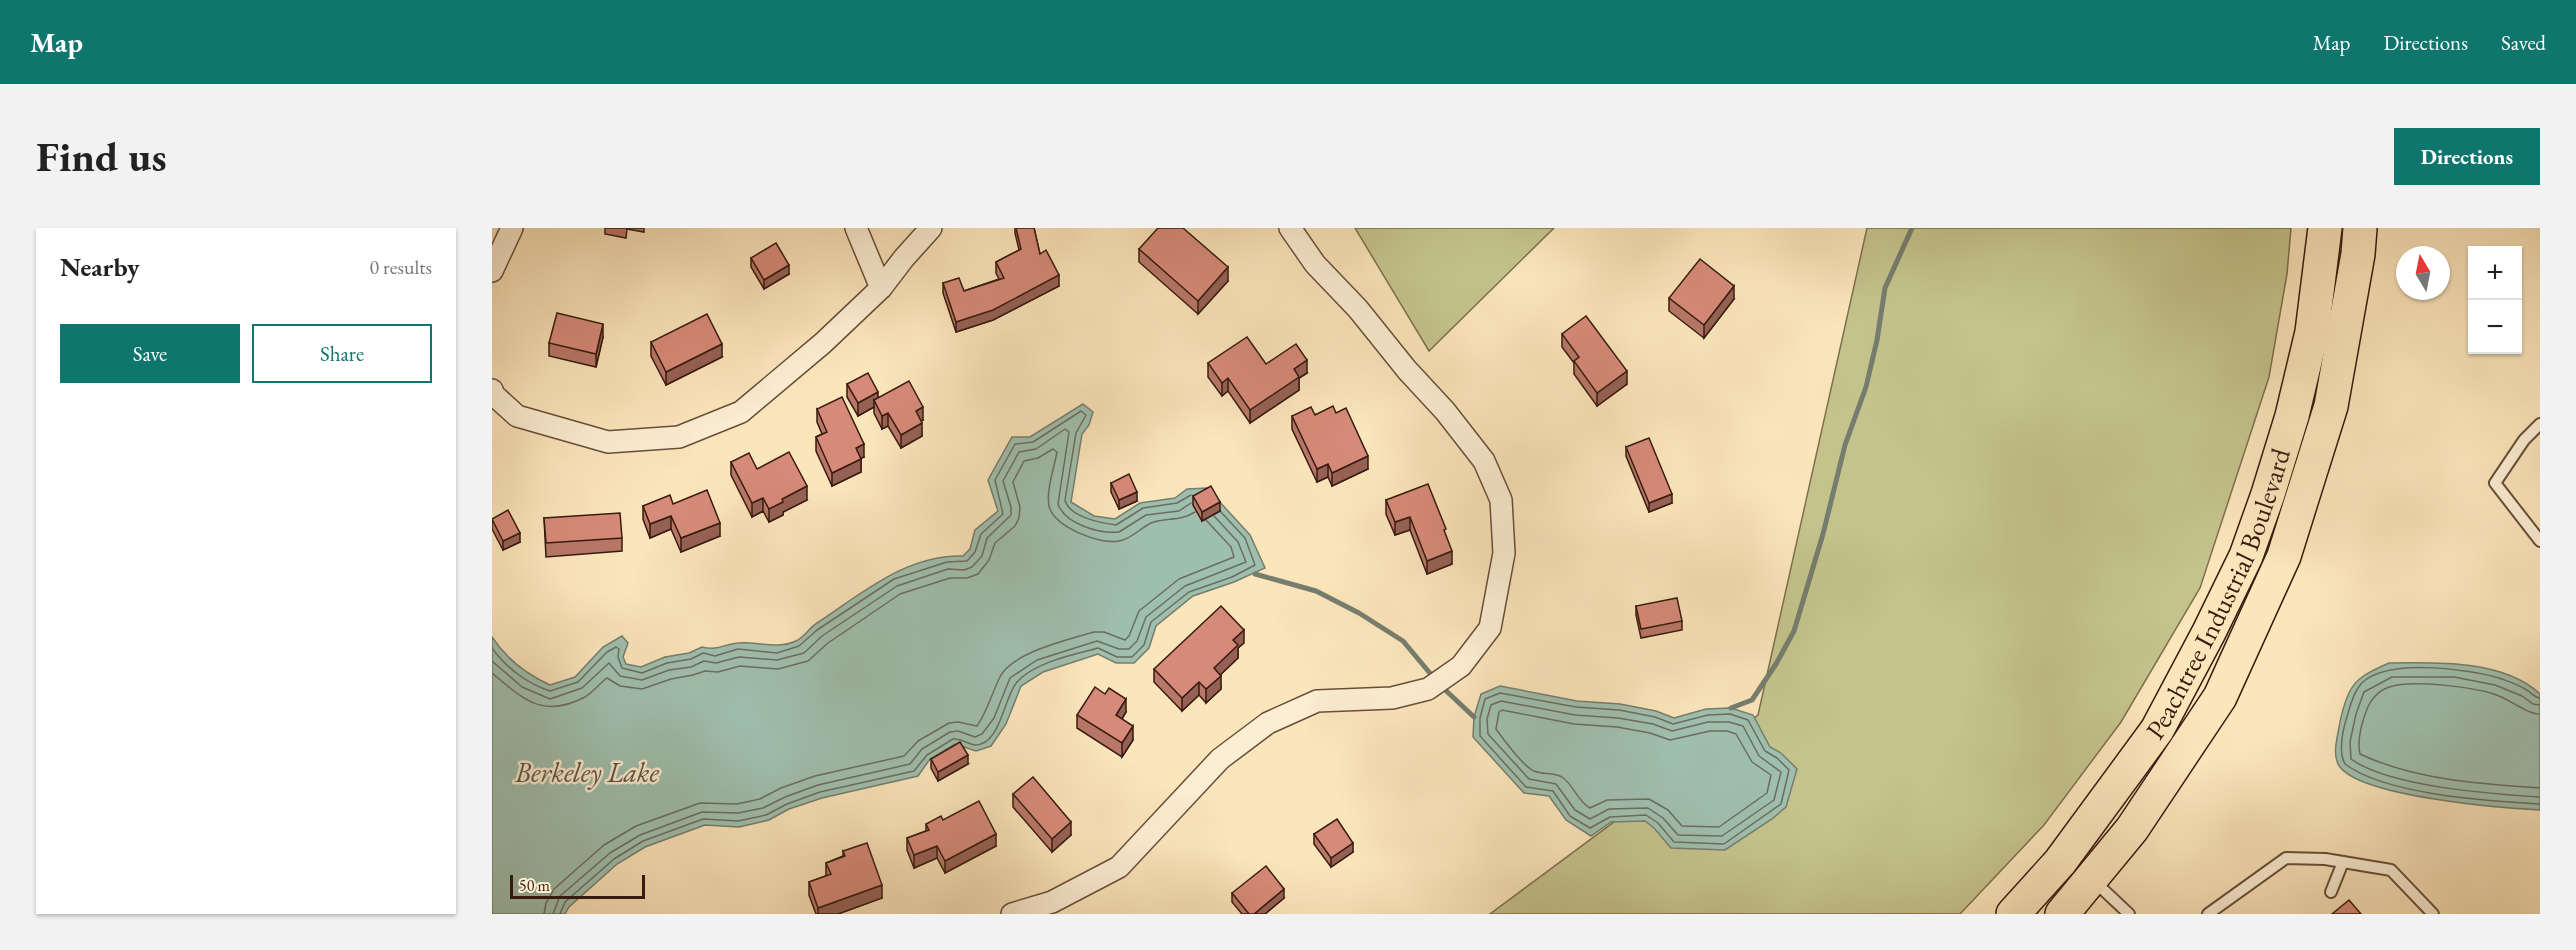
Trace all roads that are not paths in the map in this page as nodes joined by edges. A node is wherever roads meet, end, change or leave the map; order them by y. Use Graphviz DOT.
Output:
graph roads {
  1 [pos="512,228"];
  2 [pos="856,228"];
  3 [pos="931,228"];
  4 [pos="1290,228"];
  5 [pos="2325,228"];
  6 [pos="2360,228"];
  7 [pos="492,271"];
  8 [pos="881,288"];
  9 [pos="492,390"];
  10 [pos="2540,424"];
  11 [pos="2540,541"];
  12 [pos="2343,862"];
  13 [pos="2091,879"];
  14 [pos="2331,892"];
  15 [pos="1012,914"];
  16 [pos="2013,914"];
  17 [pos="2062,914"];
  18 [pos="2129,914"];
  19 [pos="2208,914"];
  20 [pos="2433,914"];
  1 -- 7 [label="street"];
  2 -- 8 [label="street"];
  3 -- 8 [label="street"];
  4 -- 15 [label="street"];
  5 -- 16 [label="highway, Peachtree Industrial Boulevard"];
  6 -- 13 [label="highway, Peachtree Industrial Boulevard"];
  8 -- 9 [label="street"];
  10 -- 11 [label="lane"];
  12 -- 14 [label="lane"];
  12 -- 19 [label="lane"];
  12 -- 20 [label="lane"];
  13 -- 17 [label="highway, Peachtree Industrial Boulevard"];
  13 -- 18 [label="lane"];
}
